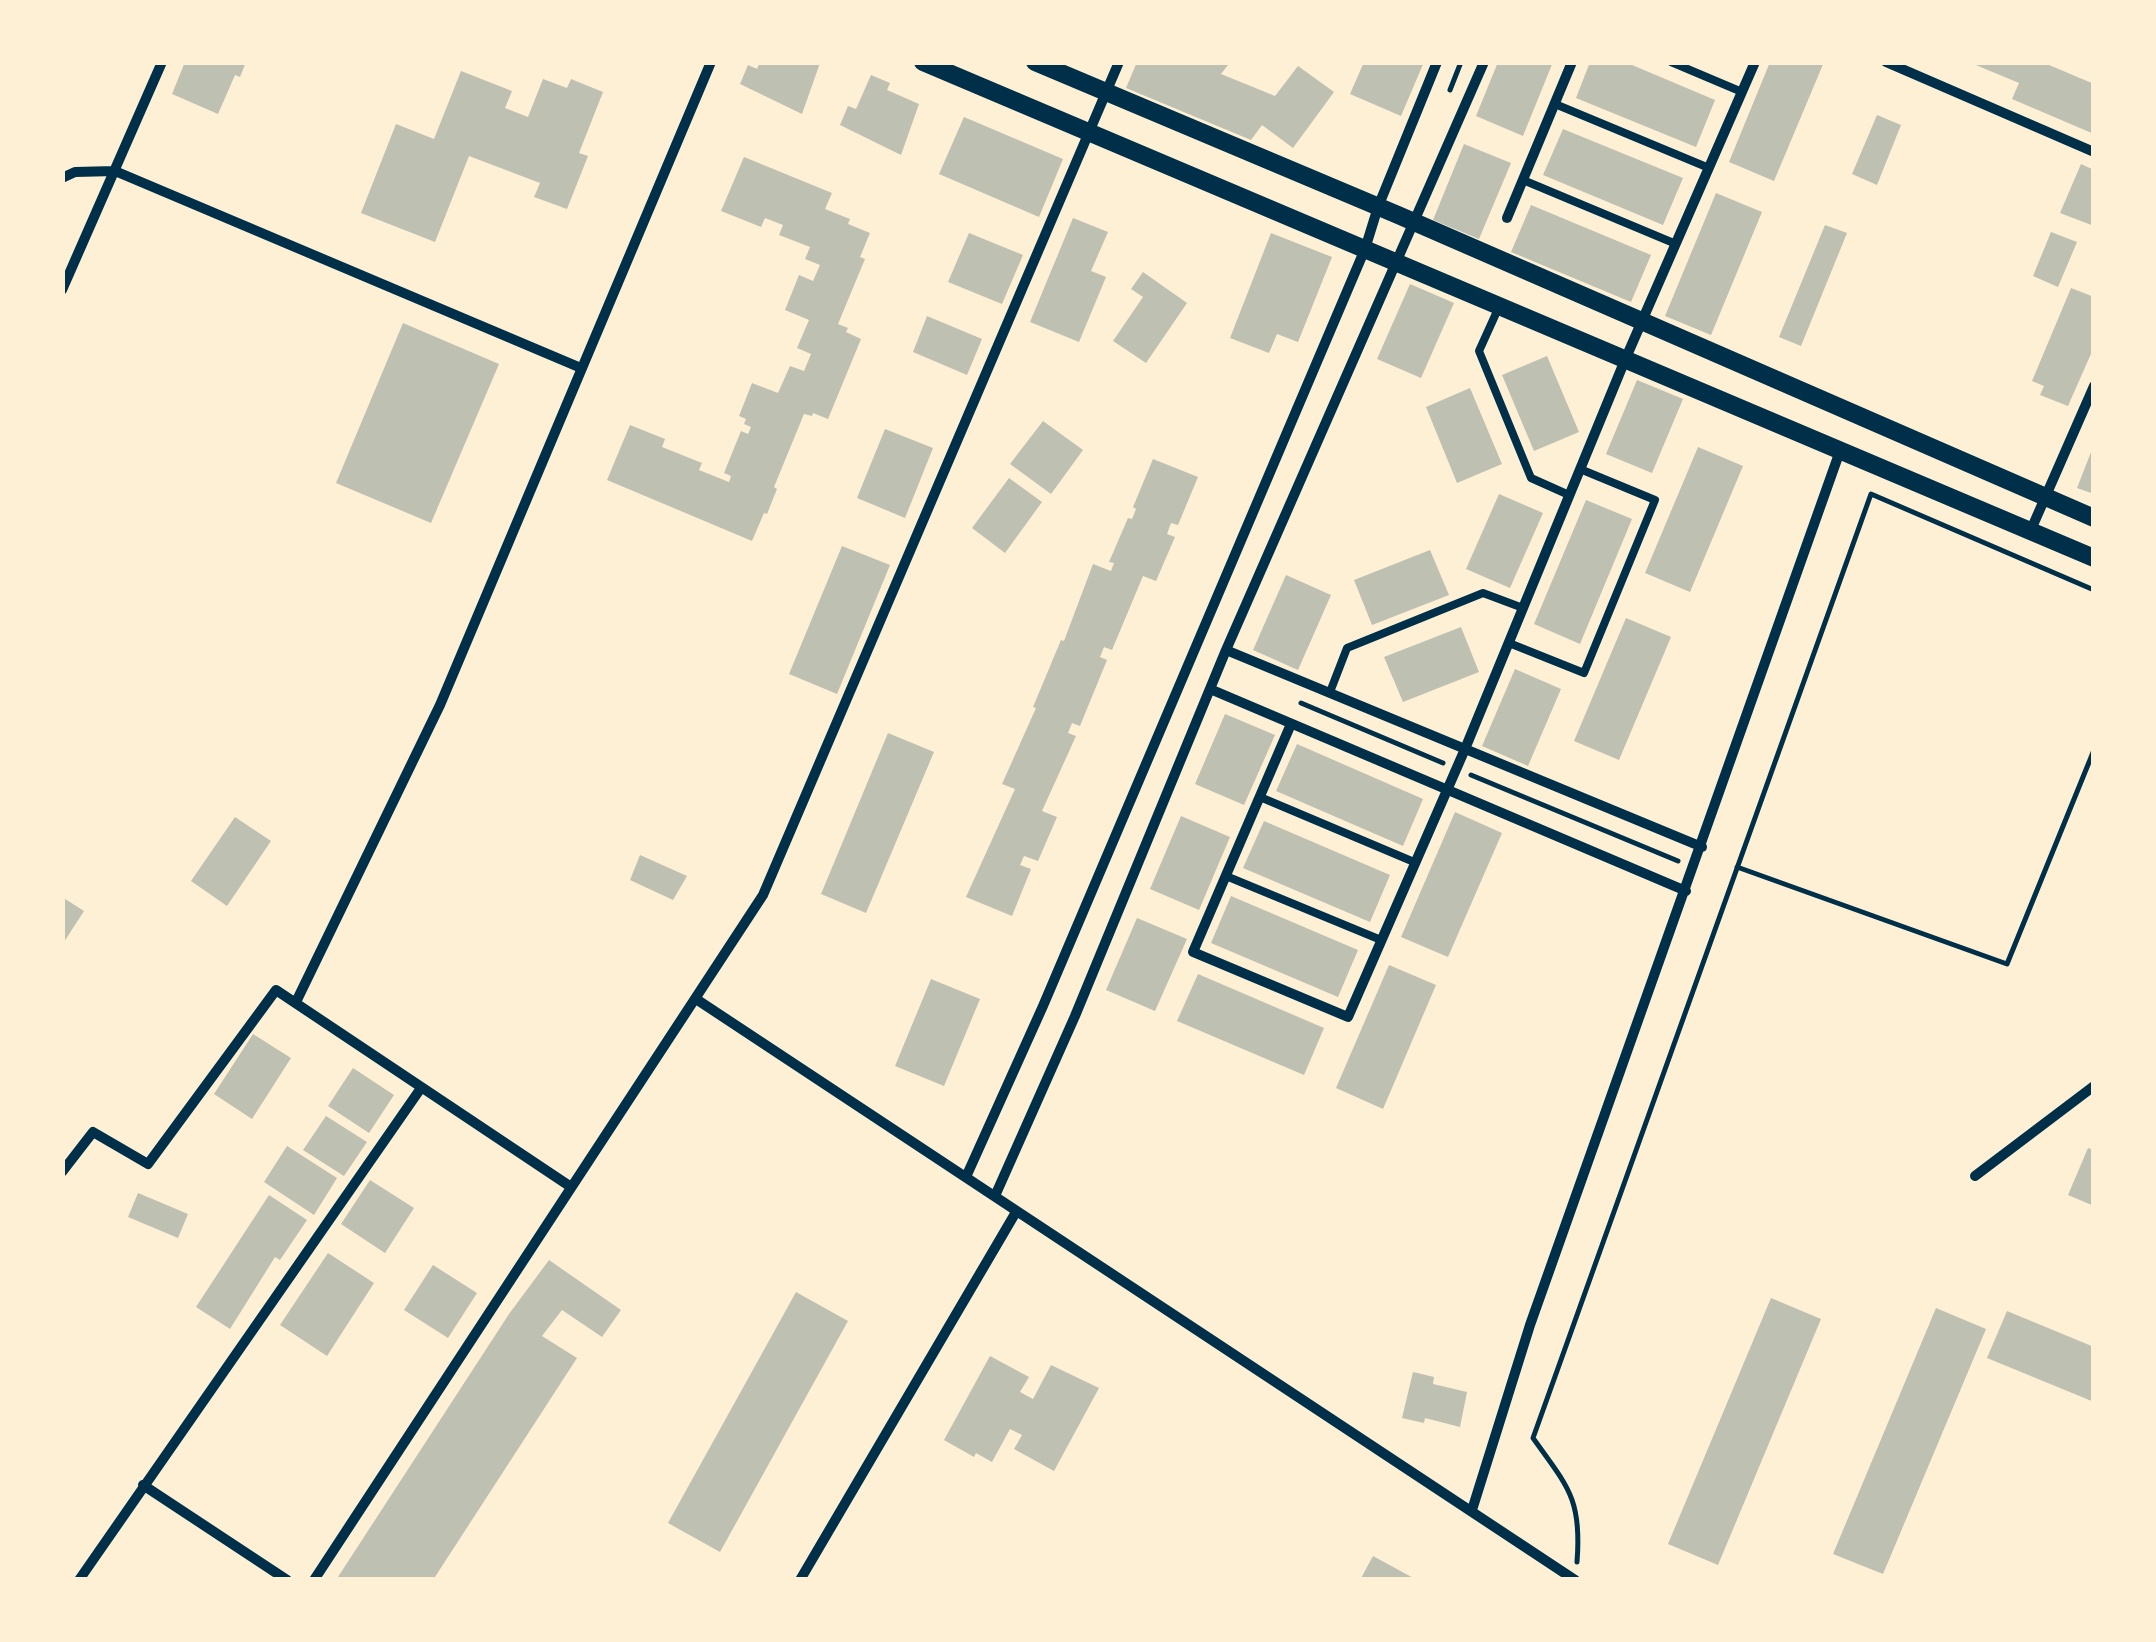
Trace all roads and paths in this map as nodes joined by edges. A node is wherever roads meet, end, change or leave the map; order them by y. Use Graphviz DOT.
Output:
graph roads {
  1 [pos="162,62"];
  2 [pos="711,62"];
  3 [pos="923,62"];
  4 [pos="1034,62"];
  5 [pos="1119,62"];
  6 [pos="1437,62"];
  7 [pos="1484,62"];
  8 [pos="1572,62"];
  9 [pos="1670,62"];
  10 [pos="1755,62"];
  11 [pos="1886,62"];
  12 [pos="1742,92"];
  13 [pos="1106,93"];
  14 [pos="1555,104"];
  15 [pos="1089,132"];
  16 [pos="2094,152"];
  17 [pos="1709,168"];
  18 [pos="116,171"];
  19 [pos="62,178"];
  20 [pos="1523,180"];
  21 [pos="1378,207"];
  22 [pos="1507,218"];
  23 [pos="1414,222"];
  24 [pos="1676,244"];
  25 [pos="1364,250"];
  26 [pos="1394,262"];
  27 [pos="62,290"];
  28 [pos="1499,306"];
  29 [pos="1642,324"];
  30 [pos="1624,360"];
  31 [pos="581,368"];
  32 [pos="2094,386"];
  33 [pos="1840,452"];
  34 [pos="1580,469"];
  35 [pos="1569,495"];
  36 [pos="2045,497"];
  37 [pos="2094,518"];
  38 [pos="2030,532"];
  39 [pos="2094,558"];
  40 [pos="2094,590"];
  41 [pos="1523,608"];
  42 [pos="1508,643"];
  43 [pos="1226,650"];
  44 [pos="1210,690"];
  45 [pos="1330,692"];
  46 [pos="1291,724"];
  47 [pos="1465,749"];
  48 [pos="2094,750"];
  49 [pos="1446,789"];
  50 [pos="1260,797"];
  51 [pos="1702,847"];
  52 [pos="1414,862"];
  53 [pos="1737,867"];
  54 [pos="1226,876"];
  55 [pos="1686,891"];
  56 [pos="1381,940"];
  57 [pos="696,999"];
  58 [pos="296,1002"];
  59 [pos="2094,1086"];
  60 [pos="421,1088"];
  61 [pos="62,1172"];
  62 [pos="1975,1176"];
  63 [pos="966,1177"];
  64 [pos="571,1187"];
  65 [pos="995,1196"];
  66 [pos="1016,1212"];
  67 [pos="143,1486"];
  68 [pos="1472,1510"];
  69 [pos="271,1576"];
  70 [pos="80,1580"];
  71 [pos="287,1580"];
  72 [pos="314,1580"];
  73 [pos="800,1580"];
  74 [pos="1575,1580"];
  1 -- 18 [label="street"];
  2 -- 31 [label="street"];
  3 -- 15 [label="street"];
  4 -- 13 [label="street"];
  5 -- 13 [label="street"];
  6 -- 21 [label="street"];
  7 -- 23 [label="street"];
  8 -- 14 [label="street"];
  9 -- 12 [label="lane"];
  10 -- 12 [label="street"];
  11 -- 16 [label="street"];
  12 -- 17 [label="street"];
  13 -- 15 [label="street"];
  13 -- 21 [label="street"];
  14 -- 17 [label="lane"];
  14 -- 20 [label="street"];
  15 -- 25 [label="street"];
  15 -- 57 [label="street"];
  17 -- 24 [label="street"];
  18 -- 19 [label="street"];
  18 -- 27 [label="street"];
  18 -- 31 [label="street"];
  20 -- 22 [label="street"];
  20 -- 24 [label="lane"];
  21 -- 23 [label="street"];
  21 -- 25 [label="street"];
  23 -- 26 [label="street"];
  23 -- 29 [label="street"];
  24 -- 29 [label="street"];
  25 -- 26 [label="street"];
  25 -- 63 [label="street"];
  26 -- 28 [label="street"];
  26 -- 43 [label="street"];
  28 -- 30 [label="street"];
  28 -- 35 [label="lane"];
  29 -- 30 [label="street"];
  29 -- 36 [label="street"];
  30 -- 33 [label="street"];
  30 -- 34 [label="street"];
  31 -- 58 [label="street"];
  32 -- 36 [label="street"];
  33 -- 38 [label="street"];
  33 -- 51 [label="street"];
  34 -- 35 [label="street"];
  34 -- 42 [label="lane"];
  35 -- 41 [label="street"];
  36 -- 37 [label="street"];
  36 -- 38 [label="street"];
  38 -- 39 [label="street"];
  40 -- 53 [label="path"];
  41 -- 42 [label="street"];
  41 -- 45 [label="lane"];
  42 -- 47 [label="street"];
  43 -- 44 [label="street"];
  43 -- 45 [label="street"];
  44 -- 46 [label="street"];
  44 -- 65 [label="street"];
  45 -- 47 [label="street"];
  46 -- 49 [label="street"];
  46 -- 50 [label="street"];
  47 -- 49 [label="street"];
  47 -- 51 [label="street"];
  48 -- 53 [label="path"];
  49 -- 52 [label="street"];
  49 -- 55 [label="street"];
  50 -- 52 [label="lane"];
  50 -- 54 [label="street"];
  51 -- 55 [label="street"];
  52 -- 56 [label="street"];
  53 -- 74 [label="path"];
  54 -- 56 [label="lane"];
  54 -- 56 [label="street"];
  55 -- 68 [label="street"];
  57 -- 63 [label="street"];
  57 -- 64 [label="street"];
  58 -- 60 [label="street"];
  58 -- 61 [label="street"];
  59 -- 62 [label="street"];
  60 -- 64 [label="street"];
  60 -- 67 [label="street"];
  63 -- 65 [label="street"];
  64 -- 72 [label="street"];
  65 -- 66 [label="street"];
  66 -- 68 [label="street"];
  66 -- 73 [label="street"];
  67 -- 69 [label="street"];
  67 -- 70 [label="street"];
  68 -- 74 [label="street"];
  69 -- 71 [label="street"];
}
